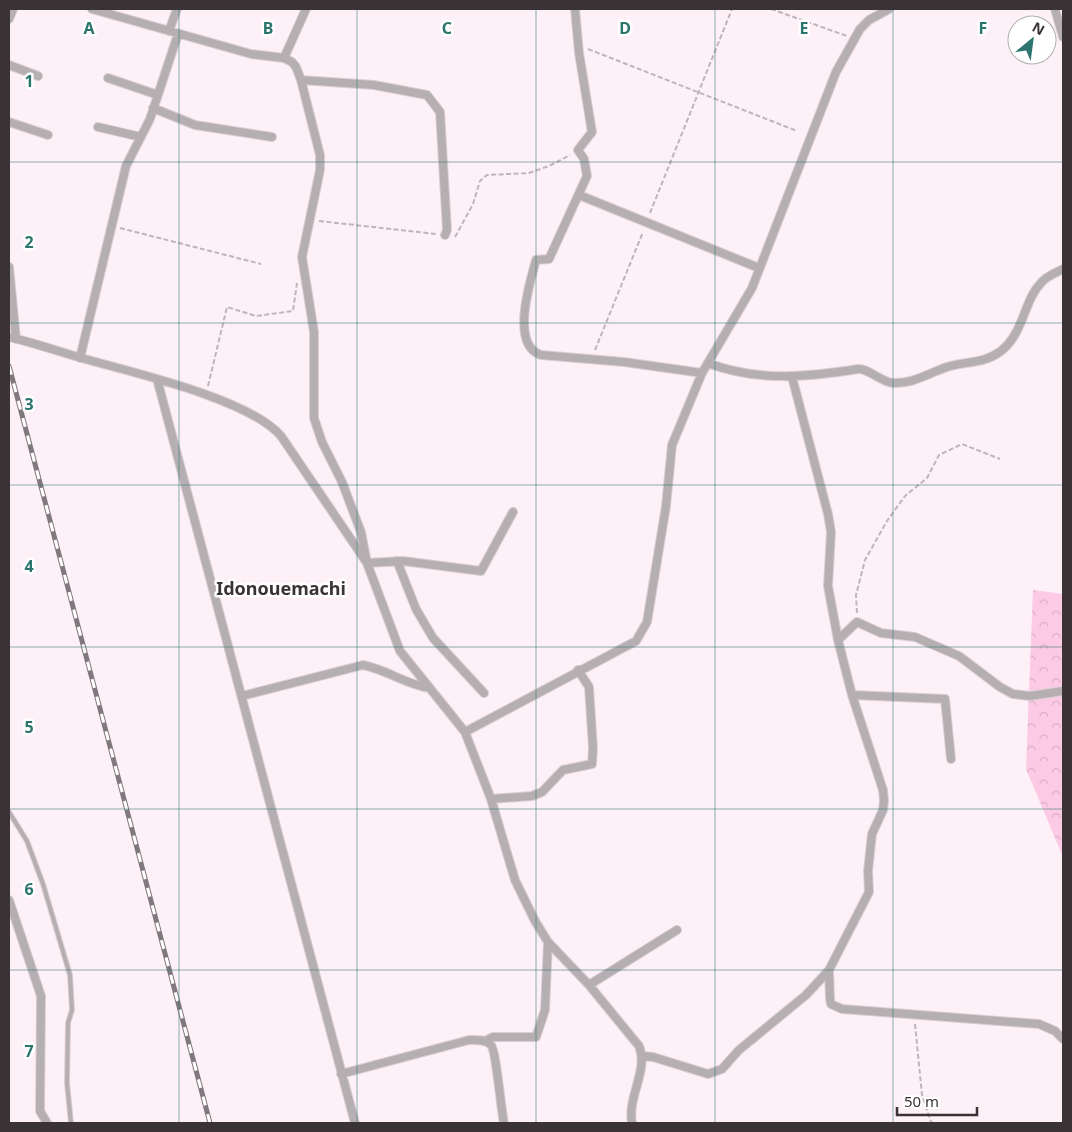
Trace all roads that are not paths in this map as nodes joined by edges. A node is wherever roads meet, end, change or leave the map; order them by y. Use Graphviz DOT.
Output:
graph roads {
  1 [pos="13,9"];
  2 [pos="92,9"];
  3 [pos="177,9"];
  4 [pos="298,9"];
  5 [pos="306,9"];
  6 [pos="575,9"];
  7 [pos="889,9"];
  8 [pos="1055,9"];
  9 [pos="877,11"];
  10 [pos="9,18"];
  11 [pos="300,19"];
  12 [pos="169,31"];
  13 [pos="178,34"];
  14 [pos="1063,38"];
  15 [pos="284,58"];
  16 [pos="9,66"];
  17 [pos="38,76"];
  18 [pos="108,78"];
  19 [pos="302,80"];
  20 [pos="158,95"];
  21 [pos="153,108"];
  22 [pos="9,122"];
  23 [pos="98,127"];
  24 [pos="48,135"];
  25 [pos="141,137"];
  26 [pos="272,137"];
  27 [pos="579,195"];
  28 [pos="445,235"];
  29 [pos="9,266"];
  30 [pos="759,268"];
  31 [pos="1063,269"];
  32 [pos="13,338"];
  33 [pos="80,358"];
  34 [pos="708,364"];
  35 [pos="702,373"];
  36 [pos="792,377"];
  37 [pos="157,379"];
  38 [pos="514,512"];
  39 [pos="397,561"];
  40 [pos="367,564"];
  41 [pos="838,640"];
  42 [pos="578,670"];
  43 [pos="430,688"];
  44 [pos="1063,691"];
  45 [pos="484,693"];
  46 [pos="242,696"];
  47 [pos="852,696"];
  48 [pos="465,732"];
  49 [pos="951,759"];
  50 [pos="491,799"];
  51 [pos="9,812"];
  52 [pos="9,900"];
  53 [pos="678,930"];
  54 [pos="548,942"];
  55 [pos="829,970"];
  56 [pos="589,985"];
  57 [pos="1063,1039"];
  58 [pos="485,1041"];
  59 [pos="643,1056"];
  60 [pos="341,1074"];
  61 [pos="47,1123"];
  62 [pos="71,1123"];
  63 [pos="355,1123"];
  64 [pos="504,1123"];
  65 [pos="632,1123"];
  1 -- 10 [label="street"];
  2 -- 12 [label="street"];
  3 -- 12 [label="street"];
  4 -- 11 [label="street"];
  5 -- 11 [label="street"];
  6 -- 27 [label="street"];
  7 -- 9 [label="street"];
  8 -- 14 [label="street"];
  9 -- 30 [label="street"];
  11 -- 15 [label="street"];
  12 -- 13 [label="street"];
  13 -- 15 [label="street"];
  13 -- 20 [label="street"];
  15 -- 19 [label="street"];
  16 -- 17 [label="street"];
  18 -- 20 [label="street"];
  19 -- 28 [label="street"];
  19 -- 40 [label="street"];
  20 -- 21 [label="street"];
  21 -- 25 [label="street"];
  21 -- 26 [label="street"];
  22 -- 24 [label="street"];
  23 -- 25 [label="street"];
  25 -- 33 [label="street"];
  27 -- 30 [label="street"];
  27 -- 35 [label="street"];
  29 -- 32 [label="street"];
  30 -- 34 [label="street"];
  31 -- 36 [label="street"];
  32 -- 33 [label="street"];
  33 -- 37 [label="street"];
  34 -- 35 [label="street"];
  34 -- 36 [label="street"];
  35 -- 42 [label="street"];
  36 -- 41 [label="street"];
  37 -- 40 [label="street"];
  37 -- 46 [label="street"];
  38 -- 39 [label="street"];
  39 -- 40 [label="street"];
  39 -- 45 [label="street"];
  40 -- 43 [label="street"];
  41 -- 44 [label="street"];
  41 -- 47 [label="street"];
  42 -- 48 [label="street"];
  42 -- 50 [label="street"];
  43 -- 46 [label="street"];
  43 -- 48 [label="street"];
  46 -- 60 [label="street"];
  47 -- 49 [label="street"];
  47 -- 55 [label="street"];
  48 -- 50 [label="street"];
  50 -- 54 [label="street"];
  51 -- 62 [label="lane"];
  52 -- 61 [label="street"];
  53 -- 56 [label="street"];
  54 -- 56 [label="street"];
  54 -- 58 [label="street"];
  55 -- 57 [label="street"];
  55 -- 59 [label="street"];
  56 -- 59 [label="street"];
  58 -- 60 [label="street"];
  58 -- 64 [label="street"];
  59 -- 65 [label="street"];
  60 -- 63 [label="street"];
}
